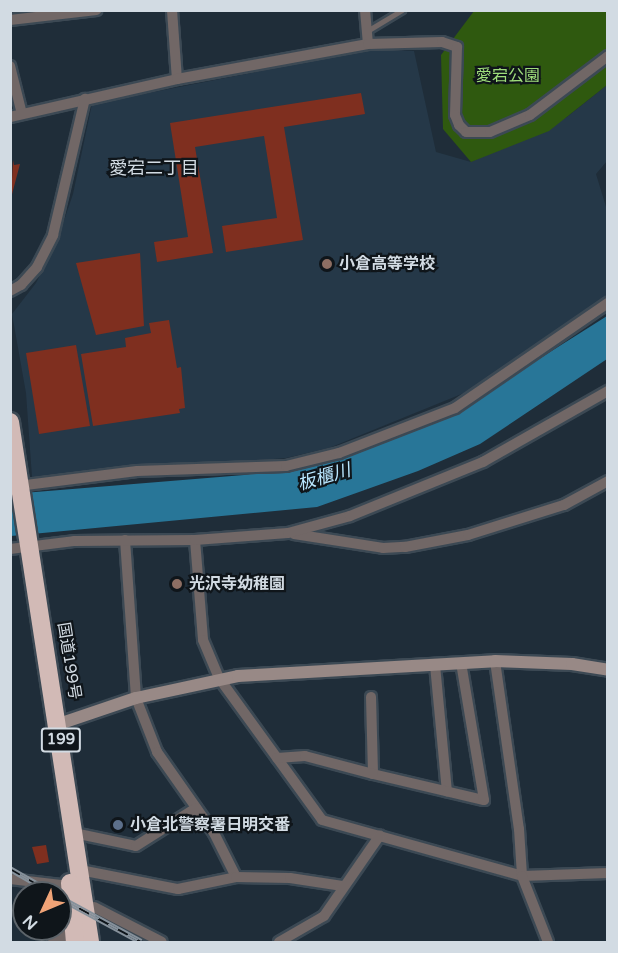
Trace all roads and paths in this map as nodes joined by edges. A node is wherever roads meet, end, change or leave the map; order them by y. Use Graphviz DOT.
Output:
graph roads {
  1 [pos="96,10"];
  2 [pos="172,10"];
  3 [pos="365,10"];
  4 [pos="402,10"];
  5 [pos="10,20"];
  6 [pos="366,32"];
  7 [pos="368,44"];
  8 [pos="608,56"];
  9 [pos="10,66"];
  10 [pos="177,80"];
  11 [pos="85,99"];
  12 [pos="16,116"];
  13 [pos="10,291"];
  14 [pos="608,303"];
  15 [pos="608,391"];
  16 [pos="10,422"];
  17 [pos="608,481"];
  18 [pos="15,485"];
  19 [pos="288,533"];
  20 [pos="126,540"];
  21 [pos="195,540"];
  22 [pos="23,544"];
  23 [pos="495,660"];
  24 [pos="461,663"];
  25 [pos="435,665"];
  26 [pos="608,670"];
  27 [pos="219,678"];
  28 [pos="136,698"];
  29 [pos="371,698"];
  30 [pos="59,724"];
  31 [pos="277,758"];
  32 [pos="373,774"];
  33 [pos="447,791"];
  34 [pos="196,808"];
  35 [pos="74,833"];
  36 [pos="380,835"];
  37 [pos="608,873"];
  38 [pos="522,876"];
  39 [pos="236,877"];
  40 [pos="75,878"];
  41 [pos="10,879"];
  42 [pos="342,886"];
  43 [pos="94,907"];
  44 [pos="75,937"];
  45 [pos="53,942"];
  46 [pos="90,942"];
  47 [pos="162,942"];
  48 [pos="279,942"];
  49 [pos="548,942"];
  1 -- 5 [label="street"];
  2 -- 10 [label="street"];
  3 -- 6 [label="street"];
  4 -- 6 [label="lane"];
  6 -- 7 [label="street"];
  7 -- 8 [label="street"];
  7 -- 10 [label="street"];
  9 -- 12 [label="street"];
  10 -- 11 [label="street"];
  11 -- 12 [label="street"];
  11 -- 13 [label="street"];
  14 -- 18 [label="street"];
  15 -- 19 [label="street"];
  16 -- 18 [label="highway, 国道199号 / 199"];
  17 -- 19 [label="street"];
  18 -- 22 [label="highway, 国道199号 / 199"];
  19 -- 21 [label="street"];
  20 -- 21 [label="street"];
  20 -- 22 [label="street"];
  20 -- 28 [label="street"];
  21 -- 27 [label="street"];
  22 -- 30 [label="highway, 国道199号 / 199"];
  22 -- 40 [label="highway, 国道199号 / 199"];
  23 -- 24 [label="street"];
  23 -- 26 [label="street"];
  23 -- 38 [label="street"];
  24 -- 25 [label="street"];
  24 -- 33 [label="street"];
  25 -- 27 [label="street"];
  25 -- 33 [label="street"];
  27 -- 28 [label="street"];
  27 -- 31 [label="street"];
  28 -- 30 [label="street"];
  28 -- 34 [label="street"];
  29 -- 32 [label="street"];
  30 -- 35 [label="highway, 国道199号 / 199"];
  31 -- 32 [label="street"];
  31 -- 36 [label="street"];
  32 -- 33 [label="street"];
  34 -- 35 [label="street"];
  34 -- 39 [label="street"];
  35 -- 40 [label="highway, 国道199号 / 199"];
  36 -- 38 [label="street"];
  36 -- 42 [label="street"];
  37 -- 38 [label="street"];
  38 -- 49 [label="street"];
  39 -- 40 [label="street"];
  39 -- 42 [label="street"];
  40 -- 41 [label="street"];
  40 -- 44 [label="highway, 国道199号 / 199"];
  40 -- 46 [label="highway, 国道199号 / 199"];
  42 -- 48 [label="street"];
  43 -- 47 [label="street"];
  44 -- 45 [label="street"];
}
